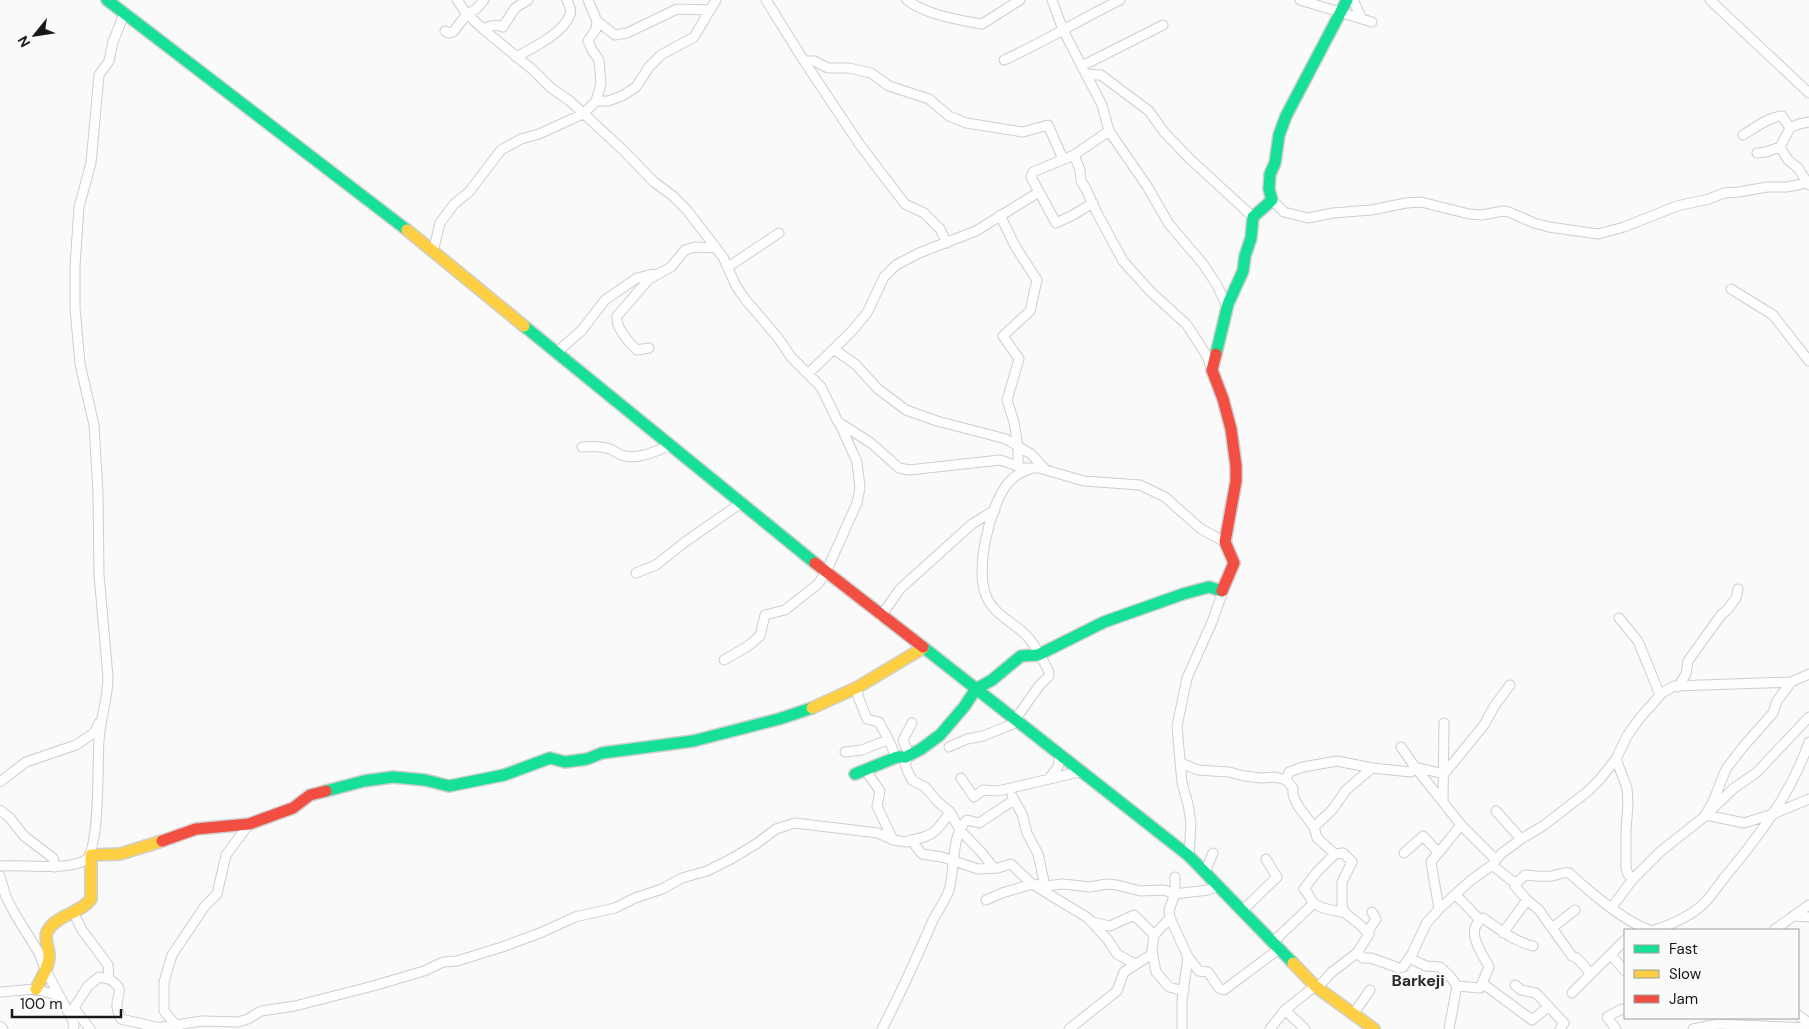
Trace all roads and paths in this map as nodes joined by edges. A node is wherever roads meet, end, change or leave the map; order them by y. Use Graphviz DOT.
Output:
graph roads {
  1 [pos="107,0"];
  2 [pos="457,0"];
  3 [pos="484,0"];
  4 [pos="528,0"];
  5 [pos="567,0"];
  6 [pos="588,0"];
  7 [pos="716,0"];
  8 [pos="766,0"];
  9 [pos="907,0"];
  10 [pos="1020,0"];
  11 [pos="1052,0"];
  12 [pos="1120,0"];
  13 [pos="1300,0"];
  14 [pos="1347,0"];
  15 [pos="1353,0"];
  16 [pos="1710,0"];
  17 [pos="710,10"];
  18 [pos="1341,13"];
  19 [pos="124,14"];
  20 [pos="467,14"];
  21 [pos="1362,20"];
  22 [pos="597,21"];
  23 [pos="1372,22"];
  24 [pos="1163,25"];
  25 [pos="483,29"];
  26 [pos="1063,30"];
  27 [pos="445,31"];
  28 [pos="516,57"];
  29 [pos="1004,60"];
  30 [pos="804,61"];
  31 [pos="1084,70"];
  32 [pos="1809,93"];
  33 [pos="596,101"];
  34 [pos="583,114"];
  35 [pos="1809,122"];
  36 [pos="1790,128"];
  37 [pos="1108,131"];
  38 [pos="1743,135"];
  39 [pos="1780,147"];
  40 [pos="1757,153"];
  41 [pos="1074,155"];
  42 [pos="1064,159"];
  43 [pos="1807,183"];
  44 [pos="1039,192"];
  45 [pos="1272,200"];
  46 [pos="1093,203"];
  47 [pos="1000,215"];
  48 [pos="1253,217"];
  49 [pos="779,233"];
  50 [pos="947,243"];
  51 [pos="716,248"];
  52 [pos="433,252"];
  53 [pos="728,267"];
  54 [pos="659,273"];
  55 [pos="1731,289"];
  56 [pos="1227,307"];
  57 [pos="649,348"];
  58 [pos="835,350"];
  59 [pos="557,352"];
  60 [pos="1809,361"];
  61 [pos="1212,370"];
  62 [pos="808,374"];
  63 [pos="838,422"];
  64 [pos="671,445"];
  65 [pos="1018,446"];
  66 [pos="582,447"];
  67 [pos="1018,466"];
  68 [pos="1031,468"];
  69 [pos="1046,470"];
  70 [pos="741,503"];
  71 [pos="995,510"];
  72 [pos="1225,542"];
  73 [pos="826,572"];
  74 [pos="636,573"];
  75 [pos="1738,589"];
  76 [pos="1223,591"];
  77 [pos="882,616"];
  78 [pos="1623,617"];
  79 [pos="923,648"];
  80 [pos="1040,654"];
  81 [pos="724,660"];
  82 [pos="1809,674"];
  83 [pos="1790,682"];
  84 [pos="1510,685"];
  85 [pos="858,687"];
  86 [pos="1678,687"];
  87 [pos="976,689"];
  88 [pos="1660,695"];
  89 [pos="102,716"];
  90 [pos="1809,717"];
  91 [pos="1017,721"];
  92 [pos="1444,723"];
  93 [pos="912,724"];
  94 [pos="888,740"];
  95 [pos="1809,742"];
  96 [pos="949,747"];
  97 [pos="1401,747"];
  98 [pos="845,752"];
  99 [pos="909,755"];
  100 [pos="1060,755"];
  101 [pos="897,757"];
  102 [pos="1616,759"];
  103 [pos="1180,764"];
  104 [pos="1415,767"];
  105 [pos="1372,768"];
  106 [pos="860,772"];
  107 [pos="1079,772"];
  108 [pos="1444,774"];
  109 [pos="961,778"];
  110 [pos="1050,778"];
  111 [pos="1286,780"];
  112 [pos="0,782"];
  113 [pos="1008,788"];
  114 [pos="1809,799"];
  115 [pos="1014,800"];
  116 [pos="1443,802"];
  117 [pos="0,810"];
  118 [pos="1496,810"];
  119 [pos="950,812"];
  120 [pos="1773,814"];
  121 [pos="1706,815"];
  122 [pos="248,824"];
  123 [pos="1461,825"];
  124 [pos="1314,827"];
  125 [pos="960,830"];
  126 [pos="1521,839"];
  127 [pos="893,840"];
  128 [pos="910,840"];
  129 [pos="1438,852"];
  130 [pos="1213,853"];
  131 [pos="1404,853"];
  132 [pos="1335,854"];
  133 [pos="91,855"];
  134 [pos="1189,856"];
  135 [pos="1266,859"];
  136 [pos="953,861"];
  137 [pos="1494,863"];
  138 [pos="0,866"];
  139 [pos="55,867"];
  140 [pos="993,867"];
  141 [pos="1205,872"];
  142 [pos="0,876"];
  143 [pos="1175,877"];
  144 [pos="1633,879"];
  145 [pos="1032,884"];
  146 [pos="1516,884"];
  147 [pos="1045,886"];
  148 [pos="1218,886"];
  149 [pos="1175,894"];
  150 [pos="1456,895"];
  151 [pos="986,900"];
  152 [pos="1527,900"];
  153 [pos="1314,903"];
  154 [pos="1809,905"];
  155 [pos="1612,907"];
  156 [pos="1439,909"];
  157 [pos="1243,910"];
  158 [pos="1575,910"];
  159 [pos="73,912"];
  160 [pos="1372,912"];
  161 [pos="1345,913"];
  162 [pos="1793,916"];
  163 [pos="1809,917"];
  164 [pos="1170,918"];
  165 [pos="1480,920"];
  166 [pos="1092,922"];
  167 [pos="1552,928"];
  168 [pos="1635,928"];
  169 [pos="1659,929"];
  170 [pos="1775,929"];
  171 [pos="1367,933"];
  172 [pos="1503,933"];
  173 [pos="1154,935"];
  174 [pos="1624,941"];
  175 [pos="1276,946"];
  176 [pos="1533,946"];
  177 [pos="1152,954"];
  178 [pos="1356,954"];
  179 [pos="1611,955"];
  180 [pos="1188,957"];
  181 [pos="1409,958"];
  182 [pos="1135,964"];
  183 [pos="45,969"];
  184 [pos="1624,970"];
  185 [pos="1591,974"];
  186 [pos="109,979"];
  187 [pos="1482,983"];
  188 [pos="1515,985"];
  189 [pos="1316,986"];
  190 [pos="1456,986"];
  191 [pos="36,989"];
  192 [pos="1370,990"];
  193 [pos="1184,991"];
  194 [pos="0,992"];
  195 [pos="1572,993"];
  196 [pos="59,996"];
  197 [pos="1548,1007"];
  198 [pos="1285,1010"];
  199 [pos="1624,1010"];
  200 [pos="72,1011"];
  201 [pos="1354,1013"];
  202 [pos="1706,1019"];
  203 [pos="235,1022"];
  204 [pos="0,1026"];
  205 [pos="179,1026"];
  206 [pos="153,1028"];
  207 [pos="1562,1028"];
  208 [pos="1697,1028"];
  209 [pos="1809,1028"];
  210 [pos="3,1029"];
  211 [pos="73,1029"];
  212 [pos="90,1029"];
  213 [pos="246,1029"];
  214 [pos="882,1029"];
  215 [pos="1069,1029"];
  216 [pos="1182,1029"];
  217 [pos="1270,1029"];
  218 [pos="1306,1029"];
  219 [pos="1374,1029"];
  220 [pos="1449,1029"];
  221 [pos="1616,1029"];
  1 -- 19 [label="street"];
  2 -- 20 [label="street"];
  3 -- 20 [label="street"];
  4 -- 25 [label="street"];
  5 -- 28 [label="street"];
  6 -- 22 [label="street"];
  7 -- 17 [label="street"];
  8 -- 30 [label="street"];
  9 -- 10 [label="street"];
  11 -- 26 [label="street"];
  12 -- 26 [label="street"];
  13 -- 18 [label="street"];
  14 -- 18 [label="street"];
  15 -- 21 [label="street"];
  16 -- 32 [label="street"];
  17 -- 22 [label="street"];
  17 -- 33 [label="street"];
  18 -- 21 [label="street"];
  18 -- 45 [label="street"];
  19 -- 52 [label="street"];
  19 -- 89 [label="street"];
  20 -- 25 [label="street"];
  20 -- 27 [label="street"];
  21 -- 23 [label="street"];
  22 -- 33 [label="street"];
  24 -- 31 [label="street"];
  25 -- 28 [label="street"];
  26 -- 29 [label="street"];
  26 -- 31 [label="street"];
  28 -- 34 [label="street"];
  30 -- 42 [label="street"];
  30 -- 50 [label="street"];
  31 -- 37 [label="street"];
  31 -- 48 [label="street"];
  33 -- 34 [label="street"];
  34 -- 51 [label="street"];
  34 -- 52 [label="street"];
  35 -- 36 [label="street"];
  36 -- 38 [label="street"];
  36 -- 39 [label="street"];
  37 -- 41 [label="street"];
  37 -- 56 [label="street"];
  39 -- 40 [label="street"];
  39 -- 43 [label="street"];
  41 -- 42 [label="street"];
  41 -- 46 [label="street"];
  42 -- 44 [label="street"];
  43 -- 45 [label="street"];
  44 -- 46 [label="street"];
  44 -- 47 [label="street"];
  45 -- 48 [label="street"];
  46 -- 61 [label="street"];
  47 -- 50 [label="street"];
  47 -- 65 [label="street"];
  48 -- 56 [label="street"];
  49 -- 53 [label="street"];
  50 -- 58 [label="street"];
  51 -- 53 [label="street"];
  51 -- 54 [label="street"];
  52 -- 59 [label="street"];
  53 -- 62 [label="street"];
  54 -- 57 [label="street"];
  54 -- 59 [label="street"];
  55 -- 60 [label="street"];
  56 -- 61 [label="street"];
  58 -- 62 [label="street"];
  58 -- 65 [label="street"];
  59 -- 64 [label="street"];
  61 -- 72 [label="street"];
  62 -- 63 [label="street"];
  63 -- 67 [label="street"];
  63 -- 73 [label="street"];
  64 -- 66 [label="street"];
  64 -- 70 [label="street"];
  65 -- 67 [label="street"];
  65 -- 69 [label="street"];
  67 -- 68 [label="street"];
  68 -- 69 [label="street"];
  68 -- 71 [label="street"];
  69 -- 72 [label="street"];
  70 -- 73 [label="street"];
  70 -- 74 [label="street"];
  71 -- 77 [label="street"];
  71 -- 80 [label="street"];
  72 -- 76 [label="street"];
  73 -- 77 [label="street"];
  73 -- 81 [label="street"];
  75 -- 86 [label="street"];
  76 -- 80 [label="street"];
  76 -- 103 [label="street"];
  77 -- 79 [label="street"];
  78 -- 88 [label="street"];
  79 -- 85 [label="street"];
  79 -- 87 [label="street"];
  80 -- 87 [label="street"];
  80 -- 91 [label="street"];
  82 -- 83 [label="street"];
  83 -- 86 [label="street"];
  83 -- 121 [label="street"];
  84 -- 108 [label="street"];
  85 -- 94 [label="street"];
  85 -- 122 [label="street"];
  86 -- 88 [label="street"];
  87 -- 91 [label="street"];
  87 -- 99 [label="street"];
  88 -- 102 [label="street"];
  89 -- 112 [label="street"];
  89 -- 133 [label="street"];
  90 -- 121 [label="street"];
  91 -- 96 [label="street"];
  91 -- 100 [label="street"];
  92 -- 108 [label="street"];
  93 -- 99 [label="street"];
  94 -- 98 [label="street"];
  94 -- 101 [label="street"];
  95 -- 120 [label="street"];
  97 -- 104 [label="street"];
  99 -- 101 [label="street"];
  99 -- 119 [label="street"];
  100 -- 107 [label="street"];
  100 -- 110 [label="street"];
  101 -- 106 [label="street"];
  102 -- 126 [label="street"];
  102 -- 144 [label="street"];
  103 -- 111 [label="street"];
  103 -- 134 [label="street"];
  104 -- 105 [label="street"];
  104 -- 108 [label="street"];
  104 -- 116 [label="street"];
  105 -- 111 [label="street"];
  105 -- 124 [label="street"];
  106 -- 127 [label="street"];
  107 -- 110 [label="street"];
  107 -- 134 [label="street"];
  108 -- 116 [label="street"];
  109 -- 113 [label="street"];
  110 -- 113 [label="street"];
  111 -- 124 [label="street"];
  113 -- 115 [label="street"];
  114 -- 120 [label="street"];
  115 -- 125 [label="street"];
  115 -- 147 [label="street"];
  116 -- 123 [label="street"];
  117 -- 139 [label="street"];
  118 -- 126 [label="street"];
  119 -- 125 [label="street"];
  119 -- 128 [label="street"];
  120 -- 121 [label="street"];
  120 -- 169 [label="street"];
  121 -- 144 [label="street"];
  122 -- 133 [label="street"];
  122 -- 205 [label="street"];
  123 -- 129 [label="street"];
  123 -- 137 [label="street"];
  124 -- 132 [label="street"];
  125 -- 136 [label="street"];
  125 -- 140 [label="street"];
  126 -- 137 [label="street"];
  127 -- 128 [label="street"];
  127 -- 203 [label="street"];
  128 -- 136 [label="street"];
  129 -- 131 [label="street"];
  129 -- 156 [label="street"];
  130 -- 141 [label="street"];
  132 -- 153 [label="street"];
  132 -- 161 [label="street"];
  133 -- 139 [label="street"];
  133 -- 159 [label="street"];
  134 -- 141 [label="street"];
  135 -- 157 [label="street"];
  136 -- 140 [label="street"];
  136 -- 214 [label="street"];
  137 -- 146 [label="street"];
  137 -- 150 [label="street"];
  138 -- 139 [label="street"];
  140 -- 145 [label="street"];
  141 -- 148 [label="street"];
  142 -- 183 [label="street"];
  143 -- 149 [label="street"];
  144 -- 155 [label="street"];
  145 -- 147 [label="street"];
  145 -- 151 [label="street"];
  145 -- 166 [label="street"];
  146 -- 152 [label="street"];
  146 -- 155 [label="street"];
  147 -- 149 [label="street"];
  148 -- 149 [label="street"];
  148 -- 157 [label="street"];
  149 -- 164 [label="street"];
  150 -- 156 [label="street"];
  150 -- 165 [label="street"];
  152 -- 167 [label="street"];
  152 -- 172 [label="street"];
  153 -- 161 [label="street"];
  153 -- 175 [label="street"];
  154 -- 162 [label="street"];
  155 -- 168 [label="street"];
  156 -- 181 [label="street"];
  157 -- 175 [label="street"];
  158 -- 167 [label="street"];
  159 -- 183 [label="street"];
  159 -- 186 [label="street"];
  160 -- 171 [label="street"];
  161 -- 171 [label="street"];
  162 -- 163 [label="street"];
  162 -- 170 [label="street"];
  164 -- 173 [label="street"];
  164 -- 180 [label="street"];
  165 -- 172 [label="street"];
  165 -- 187 [label="street"];
  166 -- 173 [label="street"];
  166 -- 182 [label="street"];
  167 -- 185 [label="street"];
  171 -- 178 [label="street"];
  172 -- 176 [label="street"];
  173 -- 177 [label="street"];
  174 -- 179 [label="street"];
  175 -- 180 [label="street"];
  175 -- 189 [label="street"];
  177 -- 182 [label="street"];
  177 -- 193 [label="street"];
  178 -- 181 [label="street"];
  178 -- 189 [label="street"];
  179 -- 184 [label="street"];
  179 -- 185 [label="street"];
  180 -- 193 [label="street"];
  181 -- 190 [label="street"];
  182 -- 215 [label="street"];
  183 -- 191 [label="street"];
  183 -- 196 [label="street"];
  185 -- 195 [label="street"];
  186 -- 200 [label="street"];
  186 -- 206 [label="street"];
  187 -- 190 [label="street"];
  187 -- 197 [label="street"];
  188 -- 197 [label="street"];
  189 -- 198 [label="street"];
  189 -- 201 [label="street"];
  190 -- 220 [label="street"];
  191 -- 194 [label="street"];
  191 -- 196 [label="street"];
  192 -- 201 [label="street"];
  193 -- 216 [label="street"];
  196 -- 200 [label="street"];
  197 -- 207 [label="street"];
  198 -- 217 [label="street"];
  198 -- 218 [label="street"];
  199 -- 221 [label="street"];
  200 -- 211 [label="street"];
  200 -- 212 [label="street"];
  201 -- 219 [label="street"];
  202 -- 208 [label="street"];
  203 -- 205 [label="street"];
  203 -- 213 [label="street"];
  204 -- 210 [label="street"];
  205 -- 206 [label="street"];
  208 -- 209 [label="street"];
}
